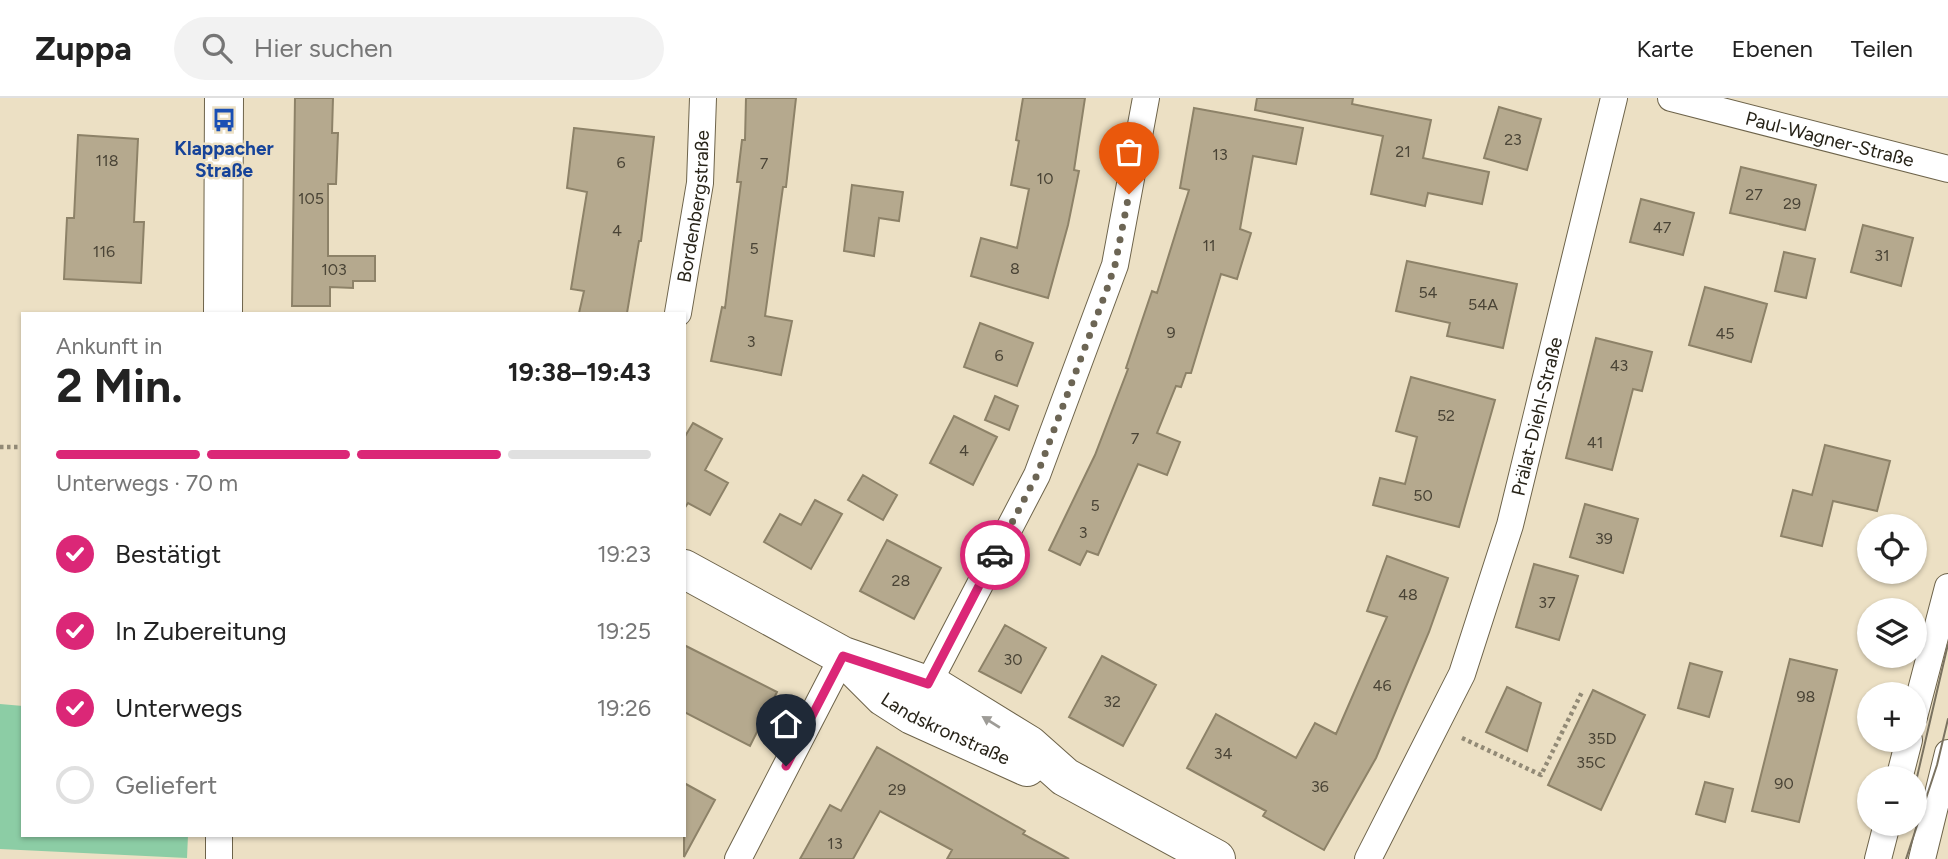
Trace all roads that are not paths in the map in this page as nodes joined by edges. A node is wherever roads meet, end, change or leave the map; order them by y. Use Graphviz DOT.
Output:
graph roads {
  1 [pos="224,98"];
  2 [pos="703,98"];
  3 [pos="1146,98"];
  4 [pos="1614,98"];
  5 [pos="1671,98"];
  6 [pos="1948,169"];
  7 [pos="223,312"];
  8 [pos="678,312"];
  9 [pos="686,570"];
  10 [pos="1948,587"];
  11 [pos="843,656"];
  12 [pos="1923,682"];
  13 [pos="928,684"];
  14 [pos="1948,753"];
  15 [pos="1065,777"];
  16 [pos="1884,836"];
  17 [pos="219,837"];
  18 [pos="219,859"];
  19 [pos="738,859"];
  20 [pos="1216,859"];
  21 [pos="1368,859"];
  22 [pos="1878,859"];
  23 [pos="1922,859"];
  1 -- 7 [label="main road"];
  2 -- 8 [label="street, Bordenbergstraße"];
  3 -- 13 [label="street"];
  4 -- 21 [label="street, Prälat-Diehl-Straße"];
  5 -- 6 [label="street, Paul-Wagner-Straße"];
  9 -- 11 [label="main road, Landskronstraße"];
  10 -- 12 [label="street"];
  11 -- 13 [label="main road, Landskronstraße"];
  11 -- 15 [label="main road, Landskronstraße"];
  11 -- 19 [label="street"];
  15 -- 13 [label="main road, Landskronstraße, one-way"];
  14 -- 23 [label="street"];
  15 -- 20 [label="main road, Landskronstraße"];
  16 -- 22 [label="street"];
  17 -- 18 [label="street"];
}
